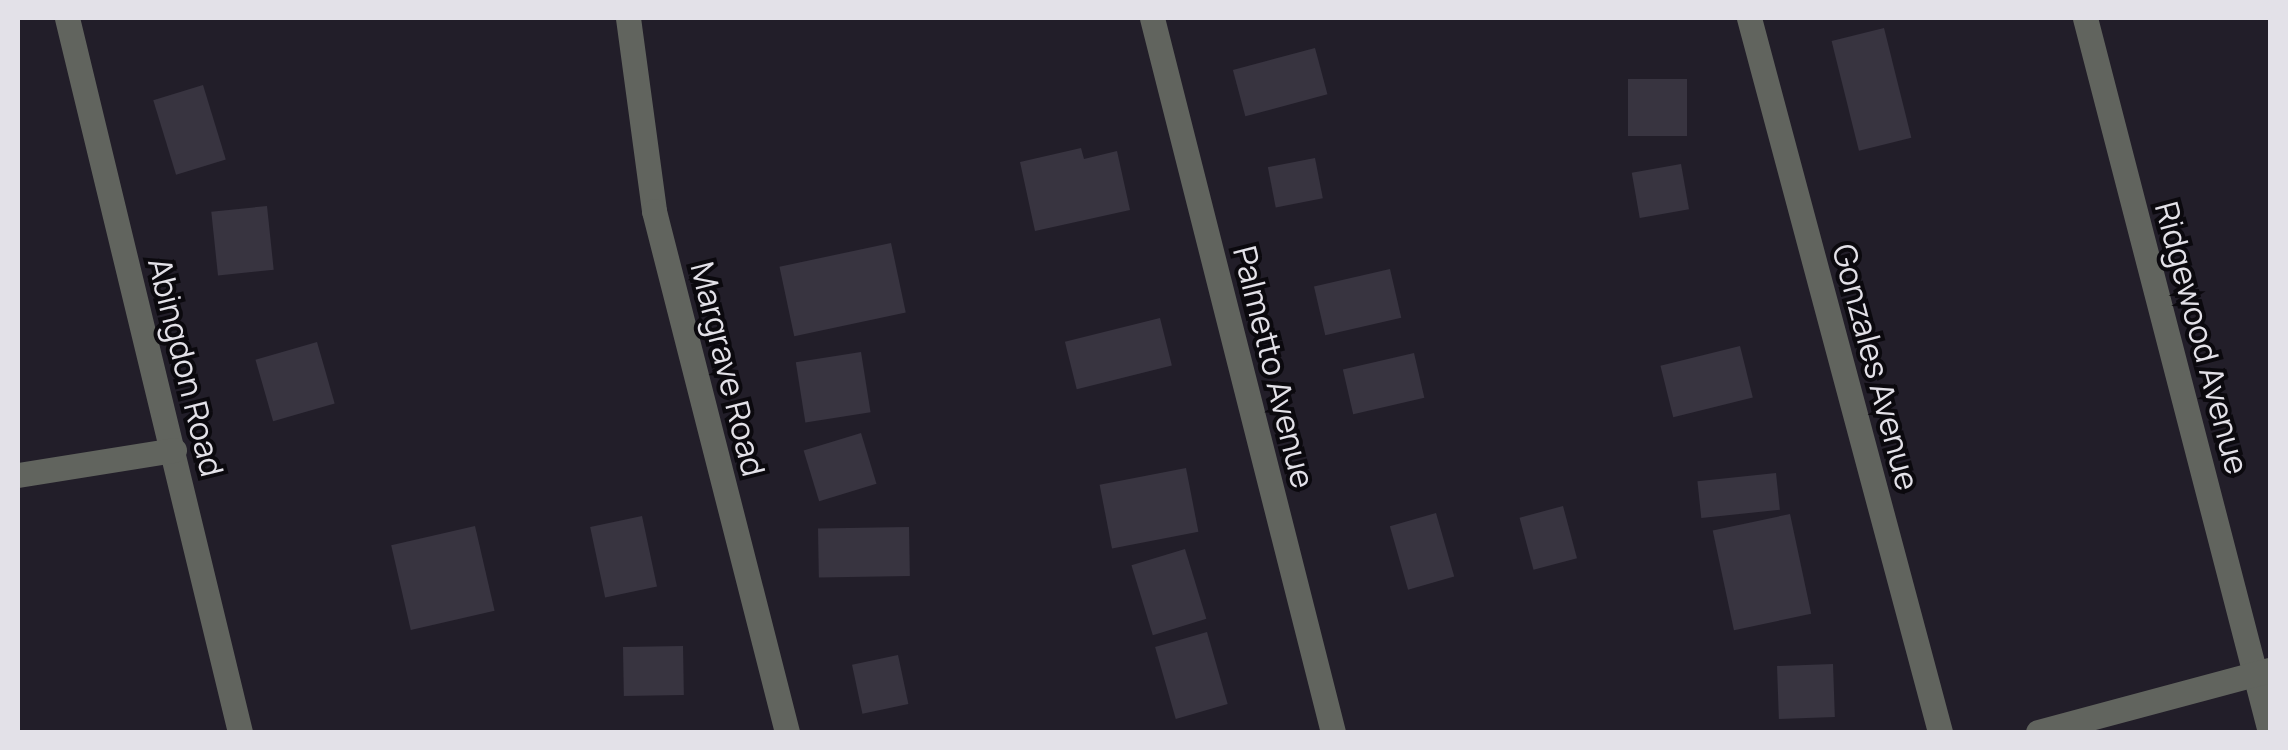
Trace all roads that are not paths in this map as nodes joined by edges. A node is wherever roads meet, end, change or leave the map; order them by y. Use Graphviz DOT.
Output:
graph roads {
  1 [pos="67,18"];
  2 [pos="628,18"];
  3 [pos="1152,18"];
  4 [pos="1750,18"];
  5 [pos="2085,18"];
  6 [pos="174,450"];
  7 [pos="18,475"];
  8 [pos="2263,672"];
  9 [pos="240,732"];
  10 [pos="787,732"];
  11 [pos="1332,732"];
  12 [pos="1940,732"];
  13 [pos="2038,732"];
  14 [pos="2270,732"];
  1 -- 6 [label="street, Abingdon Road"];
  2 -- 10 [label="street, Margrave Road"];
  3 -- 11 [label="street, Palmetto Avenue"];
  4 -- 12 [label="street, Gonzales Avenue"];
  5 -- 8 [label="street, Ridgewood Avenue"];
  6 -- 7 [label="street"];
  6 -- 9 [label="street, Abingdon Road"];
  8 -- 13 [label="street"];
  8 -- 14 [label="street, Ridgewood Avenue"];
}
